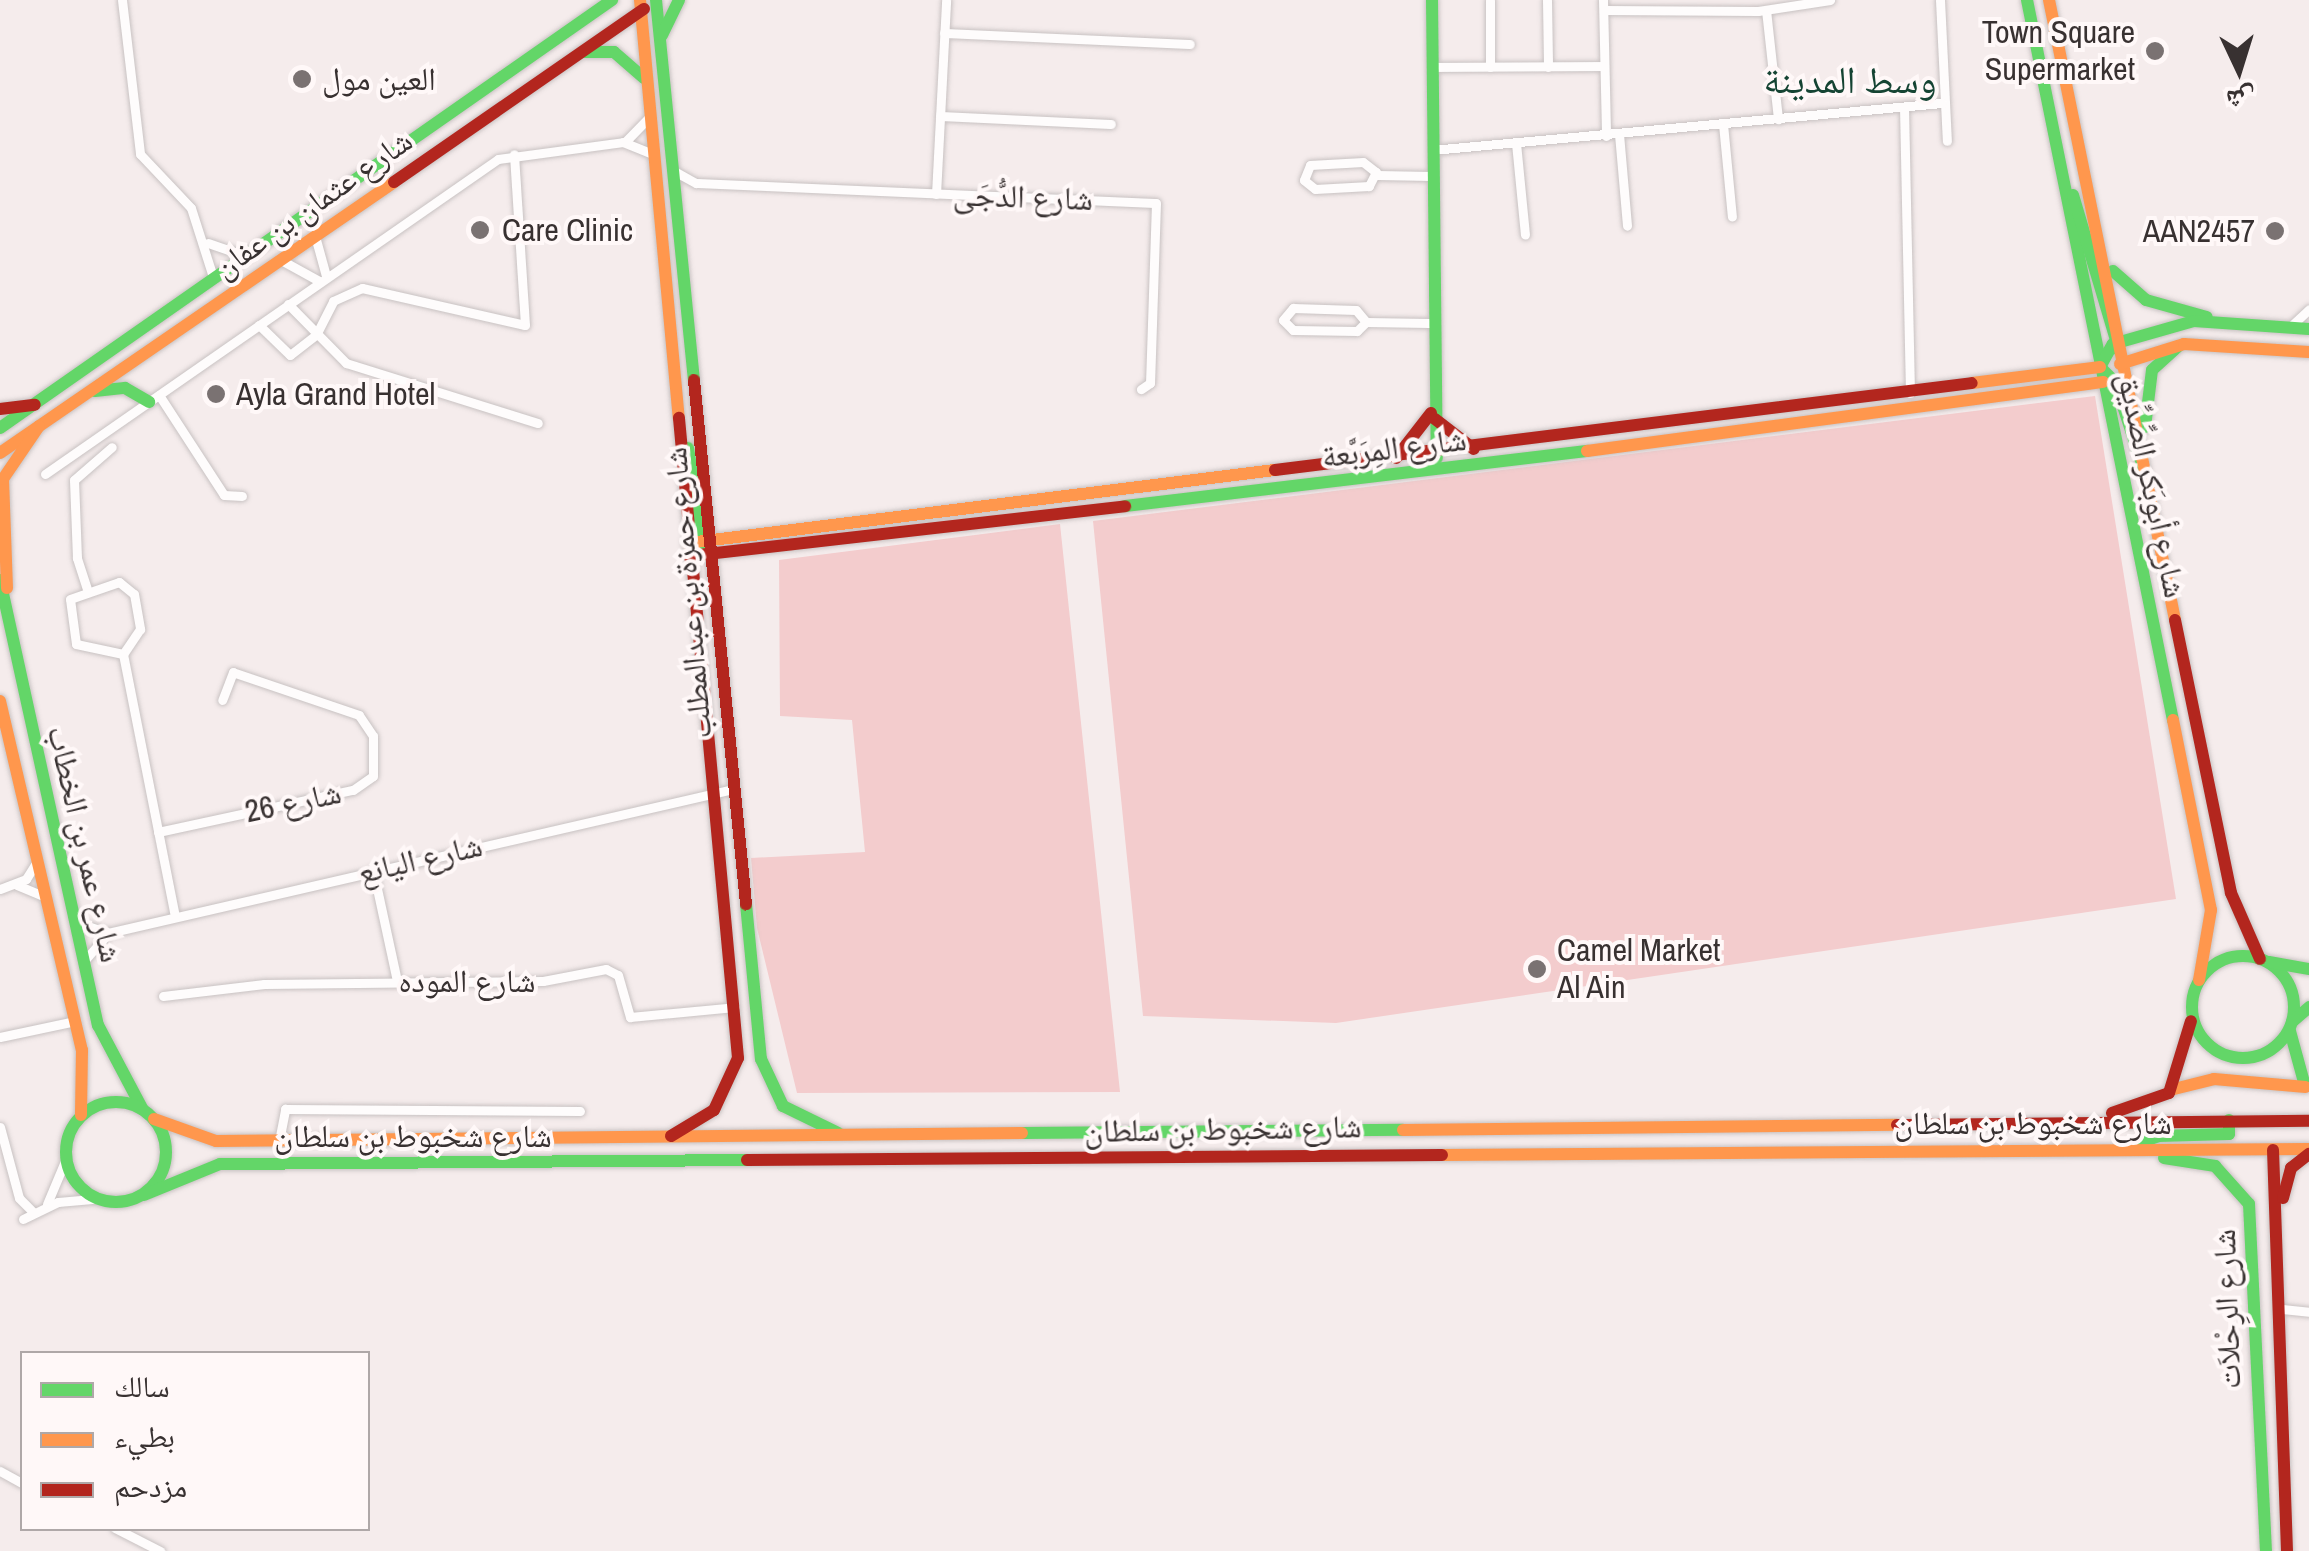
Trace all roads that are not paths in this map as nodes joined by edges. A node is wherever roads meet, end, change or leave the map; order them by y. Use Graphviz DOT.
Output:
graph roads {
  1 [pos="122,0"];
  2 [pos="612,0"];
  3 [pos="656,0"];
  4 [pos="678,0"];
  5 [pos="946,0"];
  6 [pos="1432,0"];
  7 [pos="1490,0"];
  8 [pos="1547,0"];
  9 [pos="1830,0"];
  10 [pos="1940,0"];
  11 [pos="2027,0"];
  12 [pos="2049,0"];
  13 [pos="641,5"];
  14 [pos="1603,5"];
  15 [pos="1766,10"];
  16 [pos="944,33"];
  17 [pos="661,38"];
  18 [pos="1190,44"];
  19 [pos="582,52"];
  20 [pos="1548,66"];
  21 [pos="1604,66"];
  22 [pos="1432,67"];
  23 [pos="1490,67"];
  24 [pos="648,87"];
  25 [pos="1942,103"];
  26 [pos="1904,107"];
  27 [pos="650,115"];
  28 [pos="940,116"];
  29 [pos="1778,119"];
  30 [pos="1110,124"];
  31 [pos="1723,124"];
  32 [pos="1619,134"];
  33 [pos="1606,136"];
  34 [pos="1947,141"];
  35 [pos="623,142"];
  36 [pos="1516,144"];
  37 [pos="1431,150"];
  38 [pos="514,154"];
  39 [pos="655,157"];
  40 [pos="674,171"];
  41 [pos="1377,175"];
  42 [pos="1431,176"];
  43 [pos="696,184"];
  44 [pos="2066,186"];
  45 [pos="936,194"];
  46 [pos="678,200"];
  47 [pos="1732,217"];
  48 [pos="1627,226"];
  49 [pos="1525,235"];
  50 [pos="316,236"];
  51 [pos="207,241"];
  52 [pos="242,255"];
  53 [pos="281,260"];
  54 [pos="2108,263"];
  55 [pos="213,277"];
  56 [pos="323,279"];
  57 [pos="288,304"];
  58 [pos="2309,309"];
  59 [pos="2218,321"];
  60 [pos="1366,322"];
  61 [pos="259,324"];
  62 [pos="1430,324"];
  63 [pos="2290,327"];
  64 [pos="2309,328"];
  65 [pos="316,335"];
  66 [pos="2118,340"];
  67 [pos="2184,344"];
  68 [pos="2309,352"];
  69 [pos="2128,360"];
  70 [pos="2104,374"];
  71 [pos="1141,389"];
  72 [pos="88,393"];
  73 [pos="1910,393"];
  74 [pos="154,398"];
  75 [pos="35,405"];
  76 [pos="0,409"];
  77 [pos="1431,413"];
  78 [pos="538,423"];
  79 [pos="40,426"];
  80 [pos="0,428"];
  81 [pos="112,447"];
  82 [pos="1476,450"];
  83 [pos="2144,452"];
  84 [pos="0,453"];
  85 [pos="1433,455"];
  86 [pos="1396,459"];
  87 [pos="1434,471"];
  88 [pos="2147,473"];
  89 [pos="45,474"];
  90 [pos="242,496"];
  91 [pos="697,545"];
  92 [pos="712,554"];
  93 [pos="0,580"];
  94 [pos="88,590"];
  95 [pos="3,600"];
  96 [pos="123,654"];
  97 [pos="222,700"];
  98 [pos="0,701"];
  99 [pos="733,789"];
  100 [pos="715,792"];
  101 [pos="158,832"];
  102 [pos="38,861"];
  103 [pos="373,870"];
  104 [pos="17,885"];
  105 [pos="0,888"];
  106 [pos="46,897"];
  107 [pos="175,916"];
  108 [pos="74,922"];
  109 [pos="108,933"];
  110 [pos="2264,960"];
  111 [pos="83,962"];
  112 [pos="2309,969"];
  113 [pos="2199,980"];
  114 [pos="396,981"];
  115 [pos="163,996"];
  116 [pos="735,1007"];
  117 [pos="2309,1007"];
  118 [pos="2192,1015"];
  119 [pos="74,1020"];
  120 [pos="2291,1025"];
  121 [pos="0,1037"];
  122 [pos="2307,1088"];
  123 [pos="2169,1092"];
  124 [pos="580,1111"];
  125 [pos="82,1115"];
  126 [pos="149,1115"];
  127 [pos="2229,1120"];
  128 [pos="2309,1121"];
  129 [pos="1958,1126"];
  130 [pos="0,1127"];
  131 [pos="845,1135"];
  132 [pos="668,1137"];
  133 [pos="279,1140"];
  134 [pos="2274,1150"];
  135 [pos="2119,1151"];
  136 [pos="2309,1152"];
  137 [pos="65,1160"];
  138 [pos="144,1194"];
  139 [pos="96,1199"];
  140 [pos="46,1206"];
  141 [pos="34,1213"];
  142 [pos="2279,1218"];
  143 [pos="23,1219"];
  144 [pos="2254,1299"];
  145 [pos="2282,1304"];
  146 [pos="2309,1312"];
  147 [pos="121,1531"];
  148 [pos="160,1551"];
  149 [pos="2266,1551"];
  150 [pos="2287,1551"];
  1 -- 51 [label="street"];
  2 -- 52 [label="main road, شارع عثمان بن عفان"];
  3 -- 13 [label="main road, شارع عثمان بن عفان"];
  3 -- 17 [label="main road, شارع حمزة بن عبدالمطلب"];
  4 -- 17 [label="main road"];
  5 -- 16 [label="street"];
  6 -- 22 [label="main road"];
  7 -- 23 [label="street"];
  8 -- 20 [label="street"];
  9 -- 15 [label="street"];
  10 -- 25 [label="street"];
  11 -- 44 [label="main road, شارع أبوبَكر الصِّدِّيق"];
  12 -- 54 [label="main road, شارع أبوبَكر الصِّدِّيق"];
  13 -- 19 [label="main road, شارع عثمان بن عفان"];
  13 -- 24 [label="main road, شارع حمزة بن عبدالمطلب"];
  14 -- 15 [label="street"];
  14 -- 21 [label="street"];
  15 -- 29 [label="street"];
  16 -- 18 [label="street"];
  16 -- 28 [label="street"];
  17 -- 40 [label="main road, شارع حمزة بن عبدالمطلب"];
  19 -- 24 [label="main road"];
  19 -- 50 [label="main road, شارع عثمان بن عفان"];
  20 -- 21 [label="street"];
  20 -- 23 [label="street"];
  21 -- 33 [label="street"];
  22 -- 23 [label="street"];
  22 -- 37 [label="main road"];
  24 -- 27 [label="main road, شارع حمزة بن عبدالمطلب"];
  25 -- 26 [label="street"];
  25 -- 34 [label="street"];
  26 -- 29 [label="street"];
  26 -- 73 [label="street"];
  27 -- 35 [label="street"];
  27 -- 39 [label="main road, شارع حمزة بن عبدالمطلب"];
  28 -- 30 [label="street"];
  28 -- 45 [label="street"];
  29 -- 31 [label="street"];
  31 -- 32 [label="street"];
  31 -- 47 [label="street"];
  32 -- 33 [label="street"];
  32 -- 48 [label="street"];
  33 -- 36 [label="street"];
  35 -- 38 [label="street"];
  35 -- 39 [label="street"];
  36 -- 37 [label="street"];
  36 -- 49 [label="street"];
  37 -- 42 [label="main road"];
  38 -- 56 [label="street"];
  38 -- 65 [label="street"];
  39 -- 91 [label="main road, شارع حمزة بن عبدالمطلب"];
  40 -- 43 [label="street, شارع الدُّجَى"];
  40 -- 46 [label="main road, شارع حمزة بن عبدالمطلب"];
  41 -- 41 [label="street"];
  41 -- 42 [label="street"];
  42 -- 62 [label="main road"];
  43 -- 45 [label="street, شارع الدُّجَى"];
  43 -- 46 [label="street"];
  44 -- 66 [label="main road"];
  44 -- 70 [label="main road, شارع أبوبَكر الصِّدِّيق"];
  45 -- 71 [label="street, شارع الدُّجَى"];
  46 -- 91 [label="main road, شارع حمزة بن عبدالمطلب"];
  50 -- 53 [label="main road, شارع عثمان بن عفان"];
  50 -- 56 [label="street"];
  51 -- 52 [label="street"];
  51 -- 55 [label="street"];
  52 -- 55 [label="main road, شارع عثمان بن عفان"];
  53 -- 56 [label="street"];
  53 -- 72 [label="main road, شارع عثمان بن عفان"];
  54 -- 59 [label="main road"];
  54 -- 66 [label="main road, شارع أبوبَكر الصِّدِّيق"];
  55 -- 75 [label="main road, شارع عثمان بن عفان"];
  56 -- 57 [label="street"];
  57 -- 61 [label="street"];
  57 -- 65 [label="street"];
  58 -- 63 [label="street"];
  59 -- 63 [label="main road"];
  59 -- 66 [label="main road"];
  60 -- 60 [label="street"];
  60 -- 62 [label="street"];
  61 -- 65 [label="street"];
  61 -- 74 [label="street"];
  62 -- 77 [label="main road"];
  63 -- 64 [label="main road"];
  65 -- 78 [label="street"];
  66 -- 69 [label="main road, شارع أبوبَكر الصِّدِّيق"];
  66 -- 70 [label="main road"];
  67 -- 68 [label="main road"];
  67 -- 69 [label="main road"];
  67 -- 83 [label="main road"];
  69 -- 70 [label="main road"];
  69 -- 83 [label="main road, شارع أبوبَكر الصِّدِّيق"];
  70 -- 73 [label="main road, شارع المِرَبَّعة"];
  70 -- 87 [label="main road, شارع المِرَبَّعة"];
  70 -- 88 [label="main road"];
  70 -- 113 [label="main road, شارع أبوبَكر الصِّدِّيق"];
  72 -- 74 [label="main road"];
  72 -- 79 [label="main road, شارع عثمان بن عفان"];
  73 -- 82 [label="main road, شارع المِرَبَّعة"];
  74 -- 89 [label="street"];
  74 -- 90 [label="street"];
  75 -- 76 [label="main road"];
  75 -- 80 [label="main road, شارع عثمان بن عفان"];
  77 -- 82 [label="main road"];
  77 -- 85 [label="main road"];
  77 -- 86 [label="main road"];
  79 -- 84 [label="main road, شارع عثمان بن عفان"];
  79 -- 95 [label="main road"];
  81 -- 94 [label="street"];
  82 -- 85 [label="main road, شارع المِرَبَّعة"];
  83 -- 88 [label="main road, شارع أبوبَكر الصِّدِّيق"];
  85 -- 86 [label="main road, شارع المِرَبَّعة"];
  85 -- 87 [label="main road"];
  86 -- 91 [label="main road, شارع المِرَبَّعة"];
  87 -- 92 [label="main road, شارع المِرَبَّعة"];
  88 -- 110 [label="main road, شارع أبوبَكر الصِّدِّيق"];
  91 -- 92 [label="main road, شارع حمزة بن عبدالمطلب"];
  91 -- 92 [label="main road, شارع المِرَبَّعة"];
  91 -- 100 [label="main road, شارع حمزة بن عبدالمطلب"];
  92 -- 99 [label="main road, شارع حمزة بن عبدالمطلب"];
  93 -- 95 [label="main road, شارع عمر بن الخطاب"];
  94 -- 96 [label="street"];
  94 -- 96 [label="street"];
  95 -- 108 [label="main road, شارع عمر بن الخطاب"];
  96 -- 101 [label="street"];
  97 -- 101 [label="street, شارع 26"];
  98 -- 102 [label="main road, شارع عمر بن الخطاب"];
  99 -- 100 [label="street, شارع اليانع"];
  99 -- 131 [label="main road, شارع حمزة بن عبدالمطلب"];
  100 -- 103 [label="street, شارع اليانع"];
  100 -- 116 [label="main road, شارع حمزة بن عبدالمطلب"];
  101 -- 107 [label="street"];
  102 -- 104 [label="street"];
  102 -- 106 [label="main road, شارع عمر بن الخطاب"];
  103 -- 107 [label="street, شارع اليانع"];
  103 -- 114 [label="street"];
  104 -- 105 [label="street"];
  104 -- 106 [label="street"];
  106 -- 119 [label="main road, شارع عمر بن الخطاب"];
  107 -- 109 [label="street, شارع اليانع"];
  108 -- 109 [label="street"];
  108 -- 111 [label="main road, شارع عمر بن الخطاب"];
  109 -- 111 [label="street"];
  110 -- 112 [label="main road"];
  110 -- 113 [label="main road"];
  110 -- 120 [label="main road"];
  111 -- 126 [label="main road, شارع عمر بن الخطاب"];
  113 -- 118 [label="main road"];
  114 -- 115 [label="street, شارع الموده"];
  114 -- 116 [label="street, شارع الموده"];
  116 -- 132 [label="main road, شارع حمزة بن عبدالمطلب"];
  117 -- 120 [label="main road"];
  118 -- 120 [label="main road"];
  118 -- 123 [label="main road"];
  119 -- 121 [label="street"];
  119 -- 125 [label="main road, شارع عمر بن الخطاب"];
  120 -- 122 [label="main road"];
  122 -- 123 [label="main road"];
  123 -- 129 [label="main road"];
  124 -- 133 [label="street"];
  125 -- 126 [label="main road"];
  125 -- 137 [label="main road"];
  126 -- 133 [label="main road, شارع شخبوط بن سلطان"];
  126 -- 138 [label="main road"];
  127 -- 128 [label="main road, شارع شخبوط بن سلطان"];
  127 -- 129 [label="main road, شارع شخبوط بن سلطان"];
  127 -- 135 [label="main road"];
  129 -- 131 [label="main road, شارع شخبوط بن سلطان"];
  130 -- 141 [label="street"];
  131 -- 132 [label="main road, شارع شخبوط بن سلطان"];
  132 -- 133 [label="main road, شارع شخبوط بن سلطان"];
  134 -- 135 [label="main road, شارع شخبوط بن سلطان"];
  134 -- 136 [label="main road, شارع شخبوط بن سلطان"];
  134 -- 142 [label="main road, شارع الرِحْلاَت"];
  135 -- 138 [label="main road, شارع شخبوط بن سلطان"];
  135 -- 144 [label="main road, شارع الرِحْلاَت"];
  136 -- 142 [label="main road"];
  137 -- 139 [label="main road"];
  137 -- 140 [label="street"];
  138 -- 139 [label="main road"];
  139 -- 140 [label="street"];
  140 -- 141 [label="street"];
  141 -- 143 [label="street"];
  142 -- 145 [label="main road, شارع الرِحْلاَت"];
  144 -- 145 [label="main road"];
  144 -- 149 [label="main road, شارع الرِحْلاَت"];
  145 -- 146 [label="street"];
  145 -- 150 [label="main road, شارع الرِحْلاَت"];
  147 -- 148 [label="street"];
}
